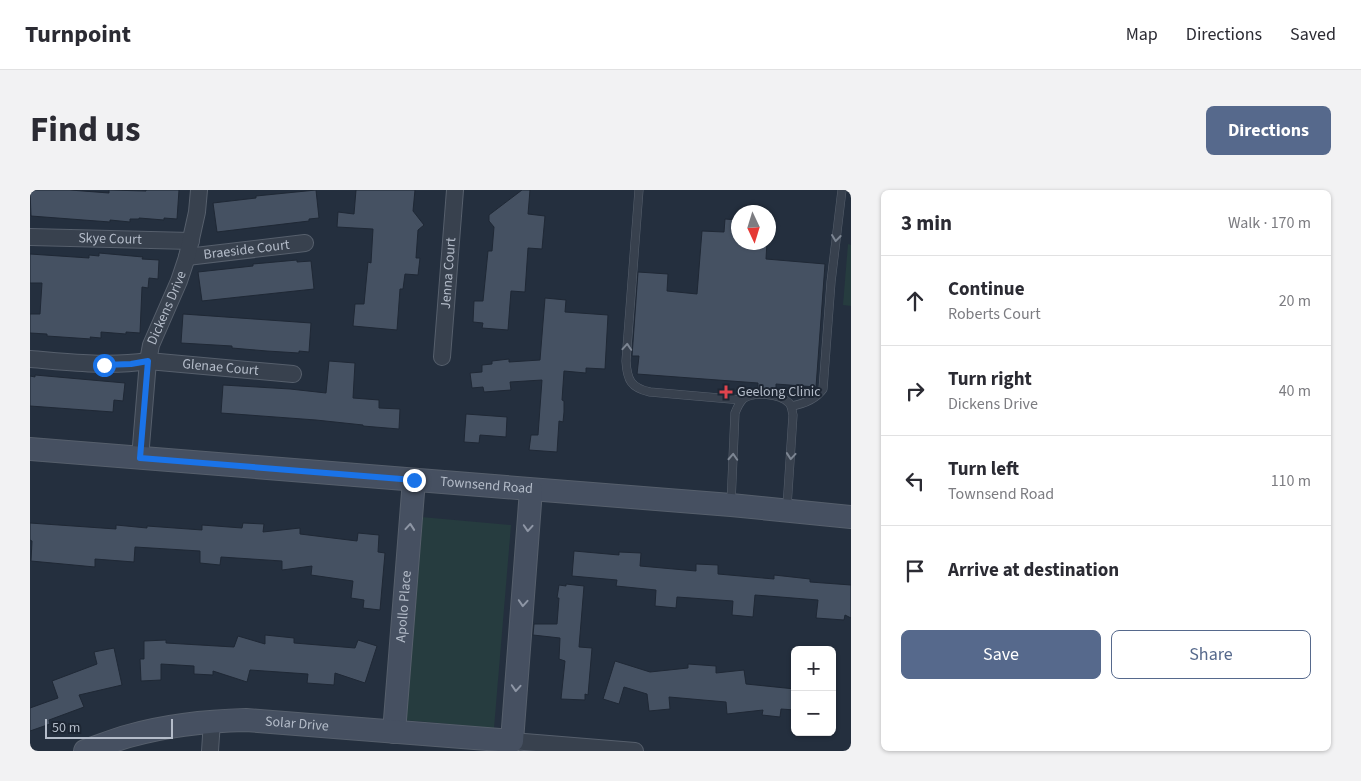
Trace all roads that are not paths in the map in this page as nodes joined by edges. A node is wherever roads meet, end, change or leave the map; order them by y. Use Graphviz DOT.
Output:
graph roads {
  1 [pos="199,190"];
  2 [pos="455,190"];
  3 [pos="639,190"];
  4 [pos="842,190"];
  5 [pos="30,238"];
  6 [pos="305,243"];
  7 [pos="189,249"];
  8 [pos="442,357"];
  9 [pos="30,359"];
  10 [pos="148,361"];
  11 [pos="293,374"];
  12 [pos="742,400"];
  13 [pos="791,406"];
  14 [pos="30,449"];
  15 [pos="140,458"];
  16 [pos="414,480"];
  17 [pos="531,490"];
  18 [pos="731,506"];
  19 [pos="787,511"];
  20 [pos="851,517"];
  21 [pos="212,721"];
  22 [pos="394,732"];
  23 [pos="512,741"];
  24 [pos="85,751"];
  25 [pos="210,751"];
  26 [pos="635,751"];
  1 -- 7 [label="street, Dickens Drive"];
  2 -- 8 [label="street, Jenna Court"];
  12 -- 3 [label="lane, one-way"];
  4 -- 13 [label="lane, one-way"];
  5 -- 7 [label="street, Skye Court"];
  6 -- 7 [label="street, Braeside Court"];
  7 -- 10 [label="street, Dickens Drive"];
  9 -- 10 [label="street, Glenae Court"];
  10 -- 11 [label="street, Glenae Court"];
  10 -- 15 [label="street, Dickens Drive"];
  12 -- 13 [label="lane"];
  18 -- 12 [label="lane, one-way"];
  13 -- 19 [label="lane, one-way"];
  14 -- 15 [label="street, Townsend Road"];
  15 -- 16 [label="street, Townsend Road"];
  16 -- 17 [label="street, Townsend Road"];
  22 -- 16 [label="street, Apollo Place, one-way"];
  17 -- 18 [label="street, Townsend Road"];
  17 -- 23 [label="street, one-way"];
  18 -- 19 [label="street, Townsend Road"];
  19 -- 20 [label="street, Townsend Road"];
  21 -- 22 [label="street, Solar Drive"];
  21 -- 24 [label="street, Solar Drive"];
  21 -- 25 [label="street"];
  22 -- 23 [label="street, Solar Drive"];
  23 -- 26 [label="street"];
}
